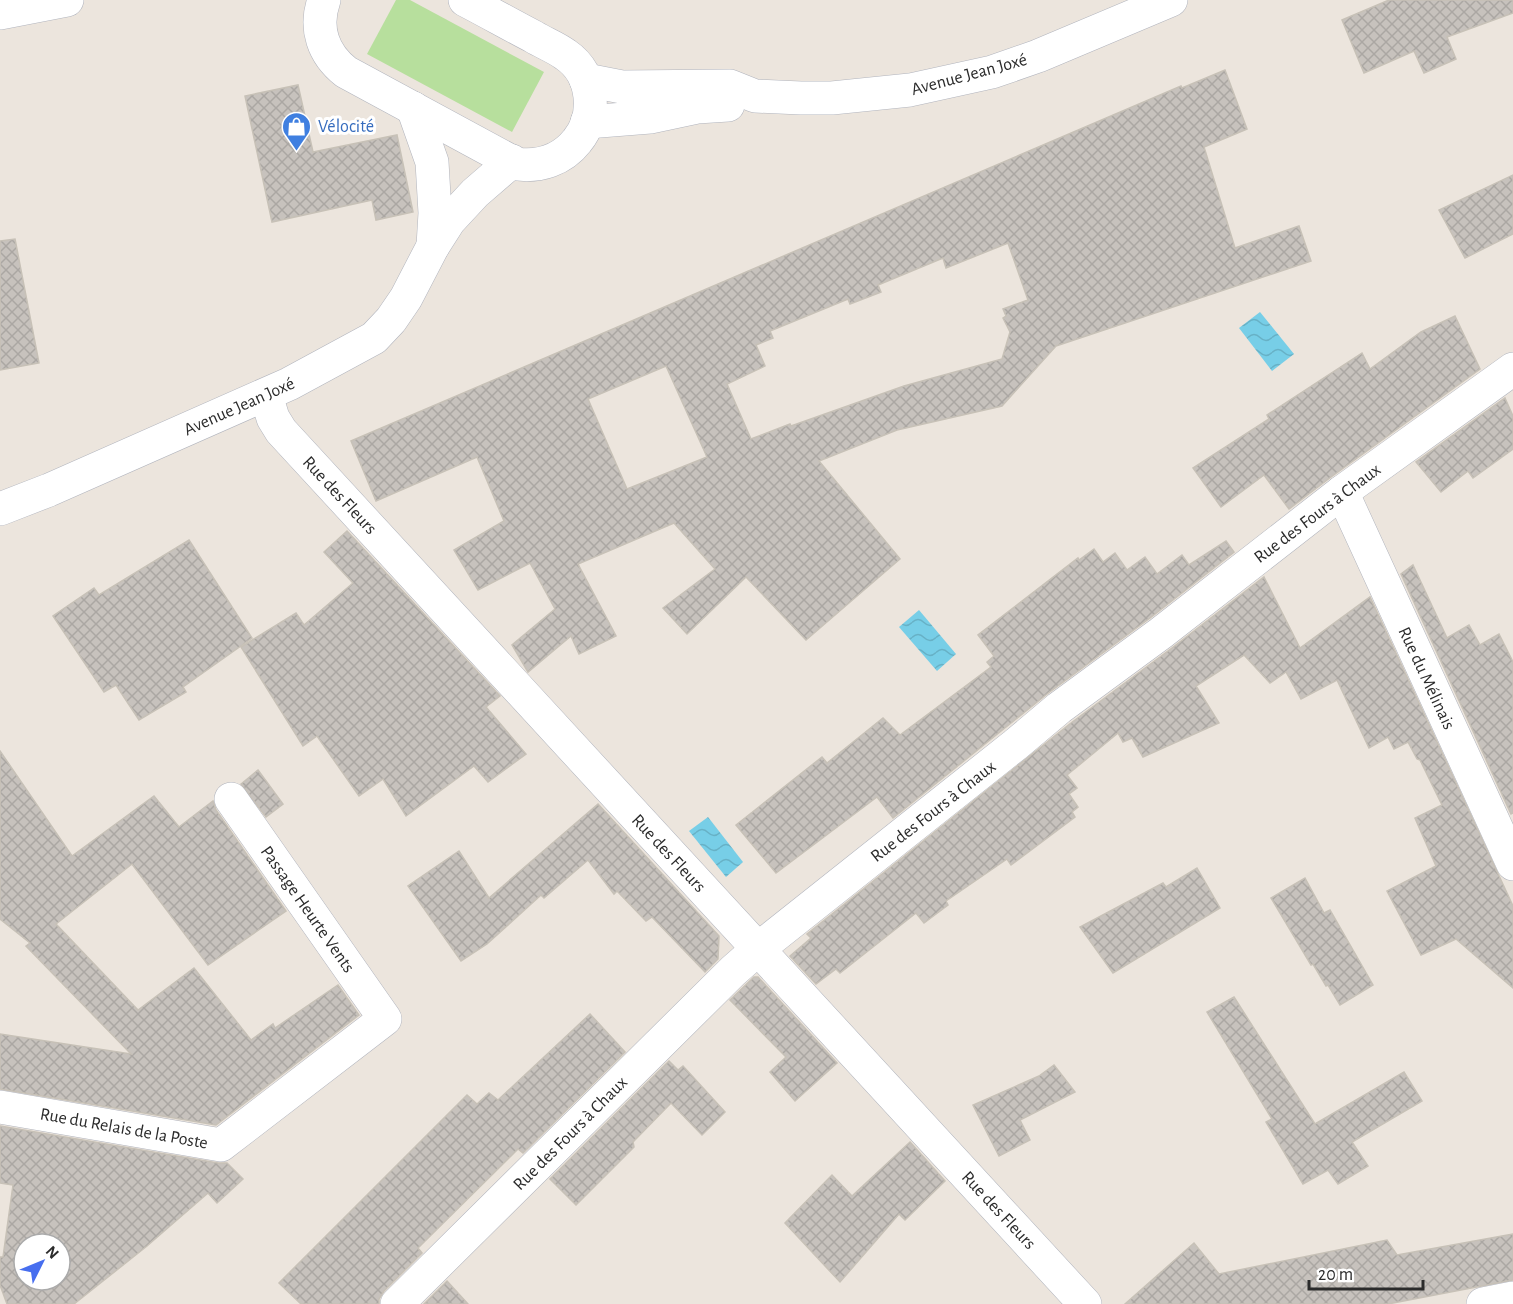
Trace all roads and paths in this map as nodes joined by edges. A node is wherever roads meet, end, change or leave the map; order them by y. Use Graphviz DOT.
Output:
graph roads {
  1 [pos="67,0"];
  2 [pos="324,0"];
  3 [pos="465,0"];
  4 [pos="1171,0"];
  5 [pos="0,13"];
  6 [pos="586,80"];
  7 [pos="755,96"];
  8 [pos="412,108"];
  9 [pos="587,122"];
  10 [pos="512,161"];
  11 [pos="433,246"];
  12 [pos="1513,369"];
  13 [pos="266,395"];
  14 [pos="1342,492"];
  15 [pos="0,509"];
  16 [pos="231,799"];
  17 [pos="1513,864"];
  18 [pos="758,949"];
  19 [pos="385,1019"];
  20 [pos="0,1107"];
  21 [pos="1513,1298"];
  22 [pos="397,1304"];
  23 [pos="1085,1304"];
  24 [pos="1483,1304"];
  1 -- 5 [label="street"];
  2 -- 8 [label="street"];
  3 -- 6 [label="street"];
  4 -- 7 [label="street, Avenue Jean Joxé"];
  6 -- 7 [label="street, Avenue Jean Joxé"];
  6 -- 9 [label="street"];
  7 -- 9 [label="street, Avenue Jean Joxé"];
  8 -- 10 [label="street"];
  8 -- 11 [label="street, Avenue Jean Joxé"];
  9 -- 10 [label="street"];
  10 -- 11 [label="street, Avenue Jean Joxé"];
  11 -- 13 [label="street, Avenue Jean Joxé"];
  12 -- 14 [label="street, Rue des Fours à Chaux"];
  13 -- 15 [label="street, Avenue Jean Joxé"];
  13 -- 18 [label="street, Rue des Fleurs"];
  14 -- 17 [label="street, Rue du Mélinais"];
  14 -- 18 [label="street, Rue des Fours à Chaux"];
  16 -- 19 [label="street, Passage Heurte Vents"];
  18 -- 22 [label="street, Rue des Fours à Chaux"];
  18 -- 23 [label="street, Rue des Fleurs"];
  19 -- 20 [label="street, Rue du Relais de la Poste"];
  21 -- 24 [label="street"];
}
